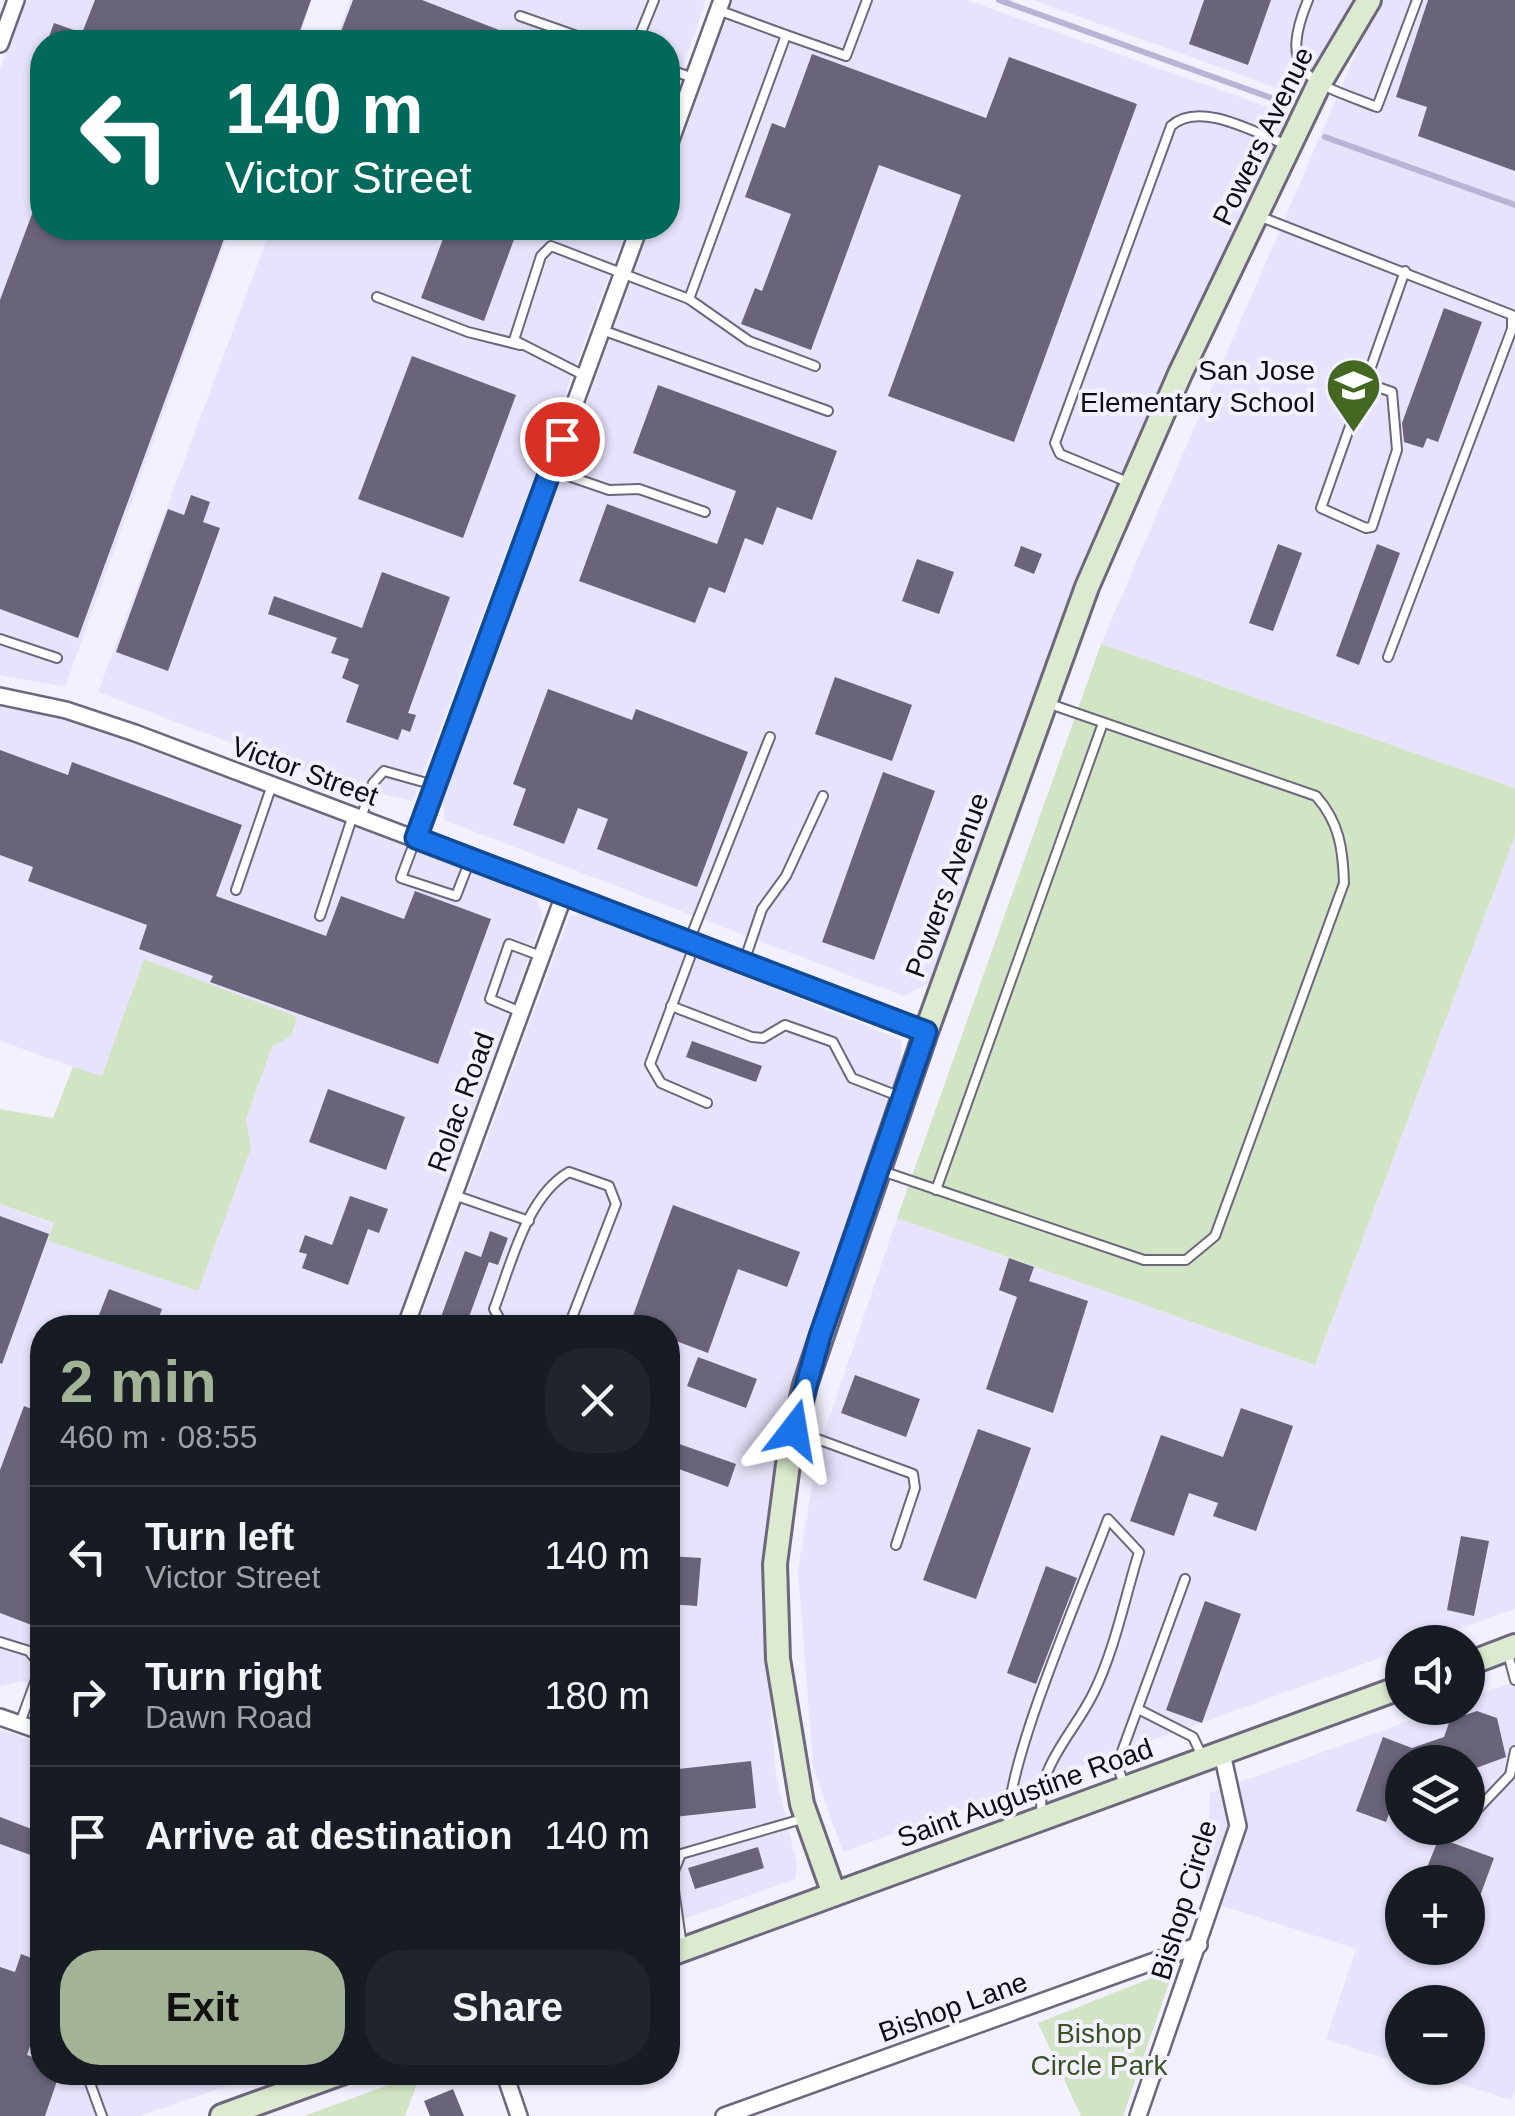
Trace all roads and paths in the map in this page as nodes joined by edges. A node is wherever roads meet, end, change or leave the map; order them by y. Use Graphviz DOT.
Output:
graph roads {
  1 [pos="16,0"];
  2 [pos="654,0"];
  3 [pos="867,0"];
  4 [pos="1308,0"];
  5 [pos="1369,0"];
  6 [pos="1417,0"];
  7 [pos="720,5"];
  8 [pos="520,16"];
  9 [pos="560,30"];
  10 [pos="642,30"];
  11 [pos="786,35"];
  12 [pos="0,44"];
  13 [pos="680,73"];
  14 [pos="693,78"];
  15 [pos="1319,84"];
  16 [pos="680,114"];
  17 [pos="1290,146"];
  18 [pos="1256,216"];
  19 [pos="635,240"];
  20 [pos="1406,272"];
  21 [pos="622,274"];
  22 [pos="377,296"];
  23 [pos="689,299"];
  24 [pos="602,330"];
  25 [pos="520,346"];
  26 [pos="815,366"];
  27 [pos="585,376"];
  28 [pos="1366,383"];
  29 [pos="828,411"];
  30 [pos="551,470"];
  31 [pos="1130,483"];
  32 [pos="705,512"];
  33 [pos="0,639"];
  34 [pos="1388,657"];
  35 [pos="57,658"];
  36 [pos="0,696"];
  37 [pos="1045,702"];
  38 [pos="1103,722"];
  39 [pos="770,737"];
  40 [pos="272,785"];
  41 [pos="436,785"];
  42 [pos="824,796"];
  43 [pos="357,816"];
  44 [pos="416,838"];
  45 [pos="470,860"];
  46 [pos="236,890"];
  47 [pos="564,894"];
  48 [pos="320,916"];
  49 [pos="692,942"];
  50 [pos="542,956"];
  51 [pos="744,962"];
  52 [pos="671,1006"];
  53 [pos="521,1012"];
  54 [pos="926,1032"];
  55 [pos="903,1097"];
  56 [pos="708,1103"];
  57 [pos="878,1170"];
  58 [pos="936,1190"];
  59 [pos="454,1196"];
  60 [pos="529,1221"];
  61 [pos="411,1315"];
  62 [pos="497,1315"];
  63 [pos="573,1315"];
  64 [pos="794,1430"];
  65 [pos="896,1545"];
  66 [pos="1185,1579"];
  67 [pos="0,1642"];
  68 [pos="1511,1648"];
  69 [pos="30,1652"];
  70 [pos="1485,1658"];
  71 [pos="1515,1680"];
  72 [pos="1385,1693"];
  73 [pos="30,1698"];
  74 [pos="1138,1709"];
  75 [pos="0,1716"];
  76 [pos="20,1724"];
  77 [pos="30,1727"];
  78 [pos="1515,1752"];
  79 [pos="1213,1756"];
  80 [pos="1125,1788"];
  81 [pos="1485,1801"];
  82 [pos="806,1818"];
  83 [pos="1042,1818"];
  84 [pos="1010,1830"];
  85 [pos="680,1856"];
  86 [pos="834,1894"];
  87 [pos="1199,1946"];
  88 [pos="680,1950"];
  89 [pos="91,2085"];
  90 [pos="294,2085"];
  91 [pos="508,2085"];
  92 [pos="102,2116"];
  93 [pos="222,2116"];
  94 [pos="518,2116"];
  95 [pos="724,2116"];
  96 [pos="1138,2116"];
  1 -- 12 [label="street"];
  2 -- 10 [label="lane"];
  3 -- 11 [label="lane"];
  4 -- 15 [label="lane"];
  5 -- 15 [label="street, Powers Avenue"];
  6 -- 15 [label="lane"];
  7 -- 11 [label="lane"];
  7 -- 14 [label="street"];
  8 -- 9 [label="lane"];
  11 -- 23 [label="lane"];
  13 -- 14 [label="lane"];
  14 -- 16 [label="street"];
  15 -- 17 [label="street, Powers Avenue"];
  17 -- 18 [label="street, Powers Avenue"];
  17 -- 31 [label="lane"];
  18 -- 20 [label="lane"];
  18 -- 31 [label="street, Powers Avenue"];
  19 -- 21 [label="street"];
  20 -- 28 [label="lane"];
  20 -- 34 [label="lane"];
  21 -- 23 [label="lane"];
  21 -- 24 [label="street"];
  21 -- 25 [label="lane"];
  22 -- 25 [label="lane"];
  23 -- 26 [label="lane"];
  24 -- 27 [label="street"];
  24 -- 29 [label="lane"];
  25 -- 27 [label="lane"];
  27 -- 30 [label="street"];
  28 -- 28 [label="lane"];
  30 -- 32 [label="lane"];
  30 -- 41 [label="street"];
  31 -- 37 [label="street, Powers Avenue"];
  33 -- 35 [label="lane"];
  36 -- 40 [label="street, Victor Street"];
  37 -- 38 [label="lane"];
  37 -- 54 [label="street, Powers Avenue"];
  38 -- 58 [label="lane"];
  38 -- 58 [label="lane"];
  39 -- 49 [label="lane"];
  40 -- 43 [label="street, Victor Street"];
  40 -- 46 [label="lane"];
  41 -- 43 [label="lane"];
  41 -- 44 [label="street"];
  42 -- 51 [label="lane"];
  43 -- 44 [label="street, Victor Street"];
  43 -- 48 [label="lane"];
  44 -- 45 [label="street, Victor Street"];
  44 -- 45 [label="lane"];
  45 -- 47 [label="street, Victor Street"];
  47 -- 49 [label="street, Victor Street"];
  47 -- 50 [label="street, Rolac Road"];
  49 -- 51 [label="street, Victor Street"];
  49 -- 52 [label="lane"];
  50 -- 53 [label="street, Rolac Road"];
  50 -- 53 [label="lane"];
  51 -- 54 [label="street, Victor Street"];
  52 -- 55 [label="lane"];
  52 -- 56 [label="lane"];
  53 -- 59 [label="street, Rolac Road"];
  54 -- 55 [label="street, Powers Avenue"];
  55 -- 57 [label="street, Powers Avenue"];
  57 -- 58 [label="lane"];
  57 -- 64 [label="street, Powers Avenue"];
  59 -- 60 [label="lane"];
  59 -- 61 [label="street, Rolac Road"];
  60 -- 62 [label="lane"];
  60 -- 63 [label="lane"];
  64 -- 65 [label="lane"];
  64 -- 82 [label="street, Powers Avenue"];
  66 -- 74 [label="lane"];
  67 -- 69 [label="lane"];
  68 -- 70 [label="street"];
  68 -- 71 [label="lane"];
  72 -- 79 [label="street, Saint Augustine Road"];
  73 -- 76 [label="lane"];
  74 -- 79 [label="lane"];
  74 -- 80 [label="lane"];
  75 -- 76 [label="street"];
  76 -- 77 [label="street"];
  78 -- 81 [label="lane"];
  79 -- 80 [label="street, Saint Augustine Road"];
  79 -- 87 [label="street, Bishop Circle"];
  80 -- 83 [label="street, Saint Augustine Road"];
  82 -- 85 [label="lane"];
  82 -- 86 [label="street, Powers Avenue"];
  83 -- 84 [label="street, Saint Augustine Road"];
  83 -- 84 [label="lane"];
  84 -- 86 [label="street, Saint Augustine Road"];
  86 -- 88 [label="street, Saint Augustine Road"];
  87 -- 95 [label="street, Bishop Lane"];
  87 -- 96 [label="street, Bishop Circle"];
  89 -- 92 [label="lane"];
  90 -- 93 [label="street"];
  91 -- 94 [label="street"];
}
